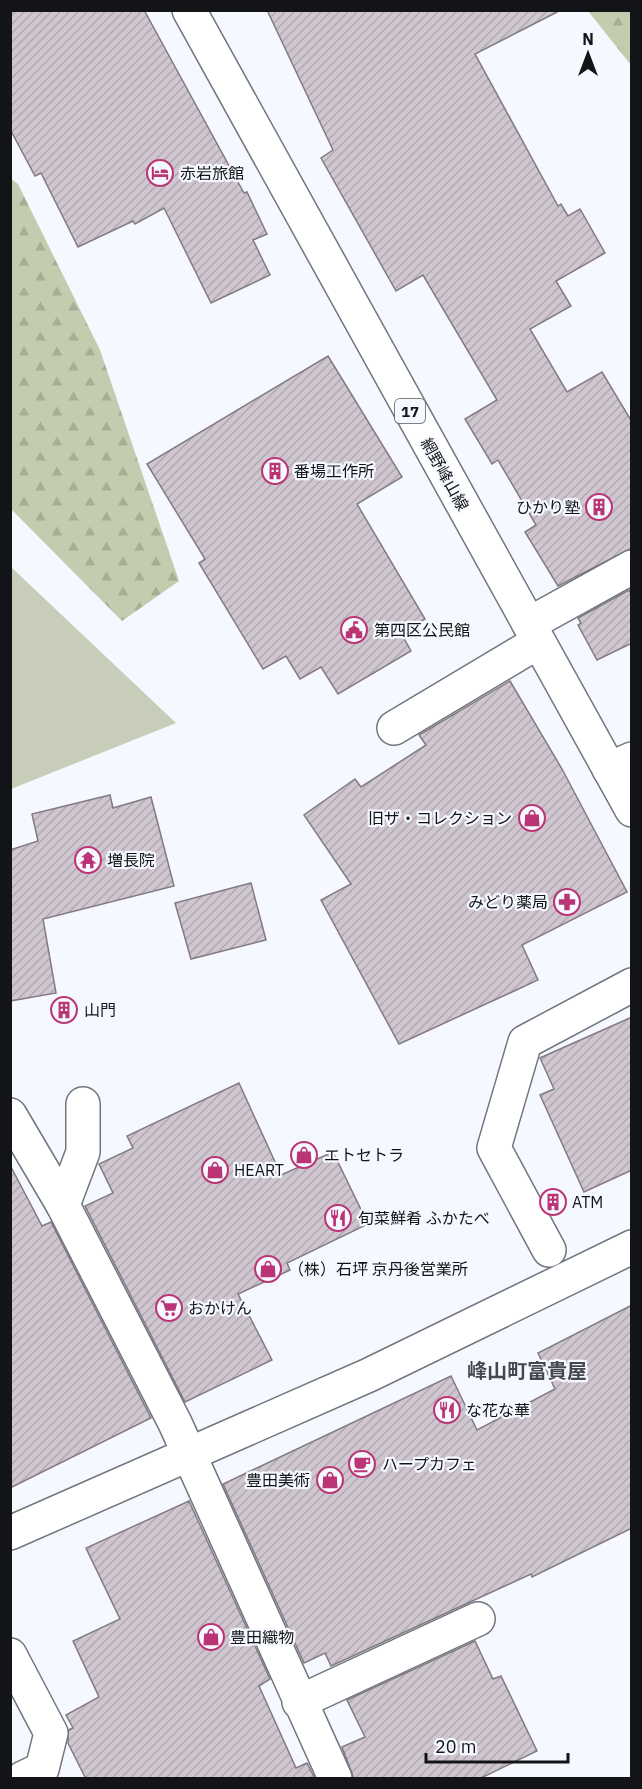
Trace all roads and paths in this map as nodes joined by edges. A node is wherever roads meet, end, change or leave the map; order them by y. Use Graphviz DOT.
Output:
graph roads {
  1 [pos="189,10"];
  2 [pos="632,567"];
  3 [pos="534,633"];
  4 [pos="394,728"];
  5 [pos="620,764"];
  6 [pos="632,810"];
  7 [pos="632,985"];
  8 [pos="83,1104"];
  9 [pos="10,1115"];
  10 [pos="63,1205"];
  11 [pos="632,1247"];
  12 [pos="549,1250"];
  13 [pos="188,1452"];
  14 [pos="10,1533"];
  15 [pos="478,1619"];
  16 [pos="10,1655"];
  17 [pos="299,1702"];
  18 [pos="23,1779"];
  19 [pos="335,1779"];
  1 -- 3 [label="street, 網野峰山線 / 17"];
  2 -- 3 [label="street"];
  3 -- 4 [label="street"];
  3 -- 5 [label="street, 網野峰山線 / 17"];
  5 -- 6 [label="street, 網野峰山線 / 17"];
  7 -- 12 [label="street"];
  8 -- 10 [label="street"];
  9 -- 10 [label="street"];
  10 -- 13 [label="street"];
  11 -- 13 [label="street"];
  13 -- 14 [label="street"];
  13 -- 17 [label="street"];
  15 -- 17 [label="street"];
  16 -- 18 [label="street"];
  17 -- 19 [label="street"];
}
